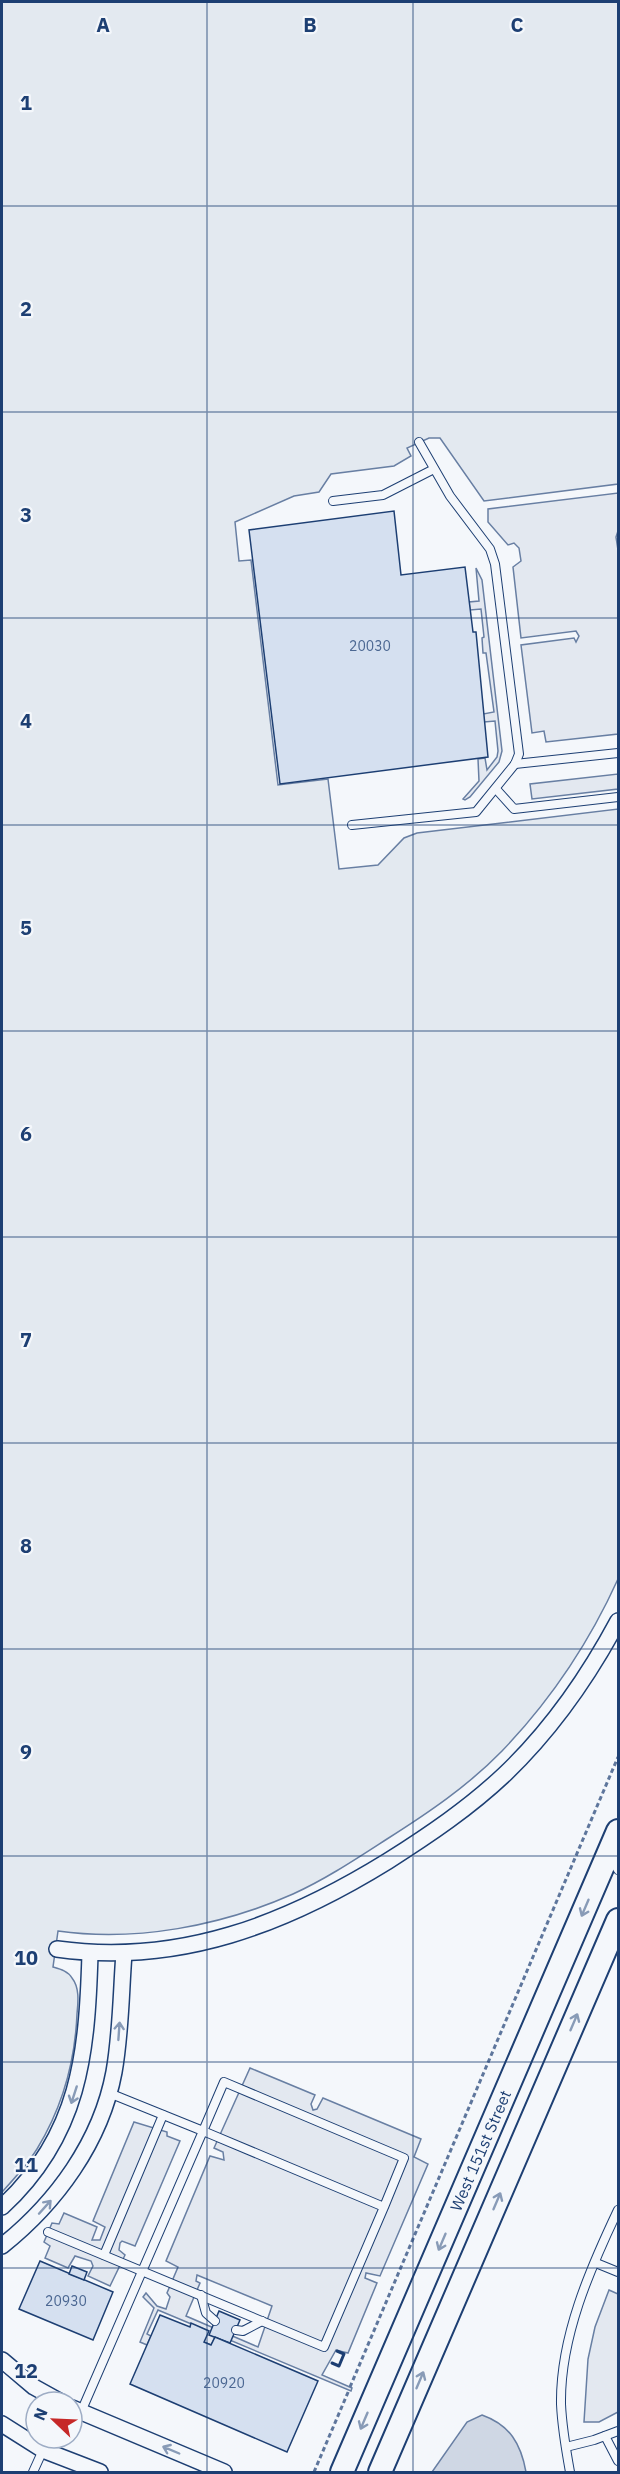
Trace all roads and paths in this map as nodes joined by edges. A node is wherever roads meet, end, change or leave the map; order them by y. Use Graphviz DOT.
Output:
graph roads {
  1 [pos="419,442"];
  2 [pos="434,469"];
  3 [pos="333,501"];
  4 [pos="618,753"];
  5 [pos="515,764"];
  6 [pos="496,789"];
  7 [pos="618,797"];
  8 [pos="352,825"];
  9 [pos="618,1621"];
  10 [pos="618,1756"];
  11 [pos="618,1831"];
  12 [pos="615,1860"];
  13 [pos="618,1920"];
  14 [pos="57,1949"];
  15 [pos="124,1953"];
  16 [pos="90,1954"];
  17 [pos="109,2093"];
  18 [pos="163,2115"];
  19 [pos="203,2131"];
  20 [pos="2,2206"];
  21 [pos="384,2207"];
  22 [pos="618,2210"];
  23 [pos="48,2232"];
  24 [pos="2,2246"];
  25 [pos="104,2255"];
  26 [pos="596,2263"];
  27 [pos="142,2271"];
  28 [pos="618,2272"];
  29 [pos="201,2295"];
  30 [pos="215,2321"];
  31 [pos="262,2321"];
  32 [pos="236,2330"];
  33 [pos="2,2360"];
  34 [pos="39,2390"];
  35 [pos="84,2393"];
  36 [pos="84,2413"];
  37 [pos="2,2424"];
  38 [pos="618,2431"];
  39 [pos="605,2436"];
  40 [pos="24,2438"];
  41 [pos="566,2447"];
  42 [pos="43,2450"];
  43 [pos="618,2462"];
  44 [pos="33,2472"];
  45 [pos="100,2472"];
  46 [pos="224,2472"];
  47 [pos="314,2472"];
  48 [pos="342,2472"];
  49 [pos="380,2472"];
  50 [pos="570,2472"];
  1 -- 2 [label="lane"];
  2 -- 3 [label="lane"];
  2 -- 5 [label="lane"];
  4 -- 5 [label="lane"];
  5 -- 6 [label="lane"];
  6 -- 7 [label="lane"];
  6 -- 8 [label="lane"];
  9 -- 15 [label="street"];
  10 -- 47 [label="path"];
  11 -- 12 [label="main road, West 151st Street"];
  12 -- 48 [label="main road, West 151st Street, one-way"];
  49 -- 13 [label="main road, one-way"];
  14 -- 16 [label="street"];
  15 -- 16 [label="street"];
  17 -- 15 [label="street, one-way"];
  16 -- 20 [label="street, one-way"];
  17 -- 18 [label="lane"];
  24 -- 17 [label="street, one-way"];
  18 -- 19 [label="lane"];
  18 -- 25 [label="lane"];
  19 -- 21 [label="lane"];
  19 -- 21 [label="lane"];
  19 -- 27 [label="lane"];
  21 -- 31 [label="lane"];
  22 -- 26 [label="lane"];
  23 -- 25 [label="lane"];
  25 -- 27 [label="lane"];
  26 -- 28 [label="lane"];
  26 -- 41 [label="lane"];
  27 -- 29 [label="lane"];
  27 -- 35 [label="lane"];
  29 -- 30 [label="lane"];
  29 -- 31 [label="lane"];
  31 -- 32 [label="lane"];
  33 -- 34 [label="street"];
  46 -- 36 [label="street, one-way"];
  37 -- 40 [label="street"];
  38 -- 39 [label="lane"];
  39 -- 41 [label="lane"];
  39 -- 43 [label="lane"];
  41 -- 50 [label="lane"];
  42 -- 44 [label="lane"];
  42 -- 45 [label="street"];
}
